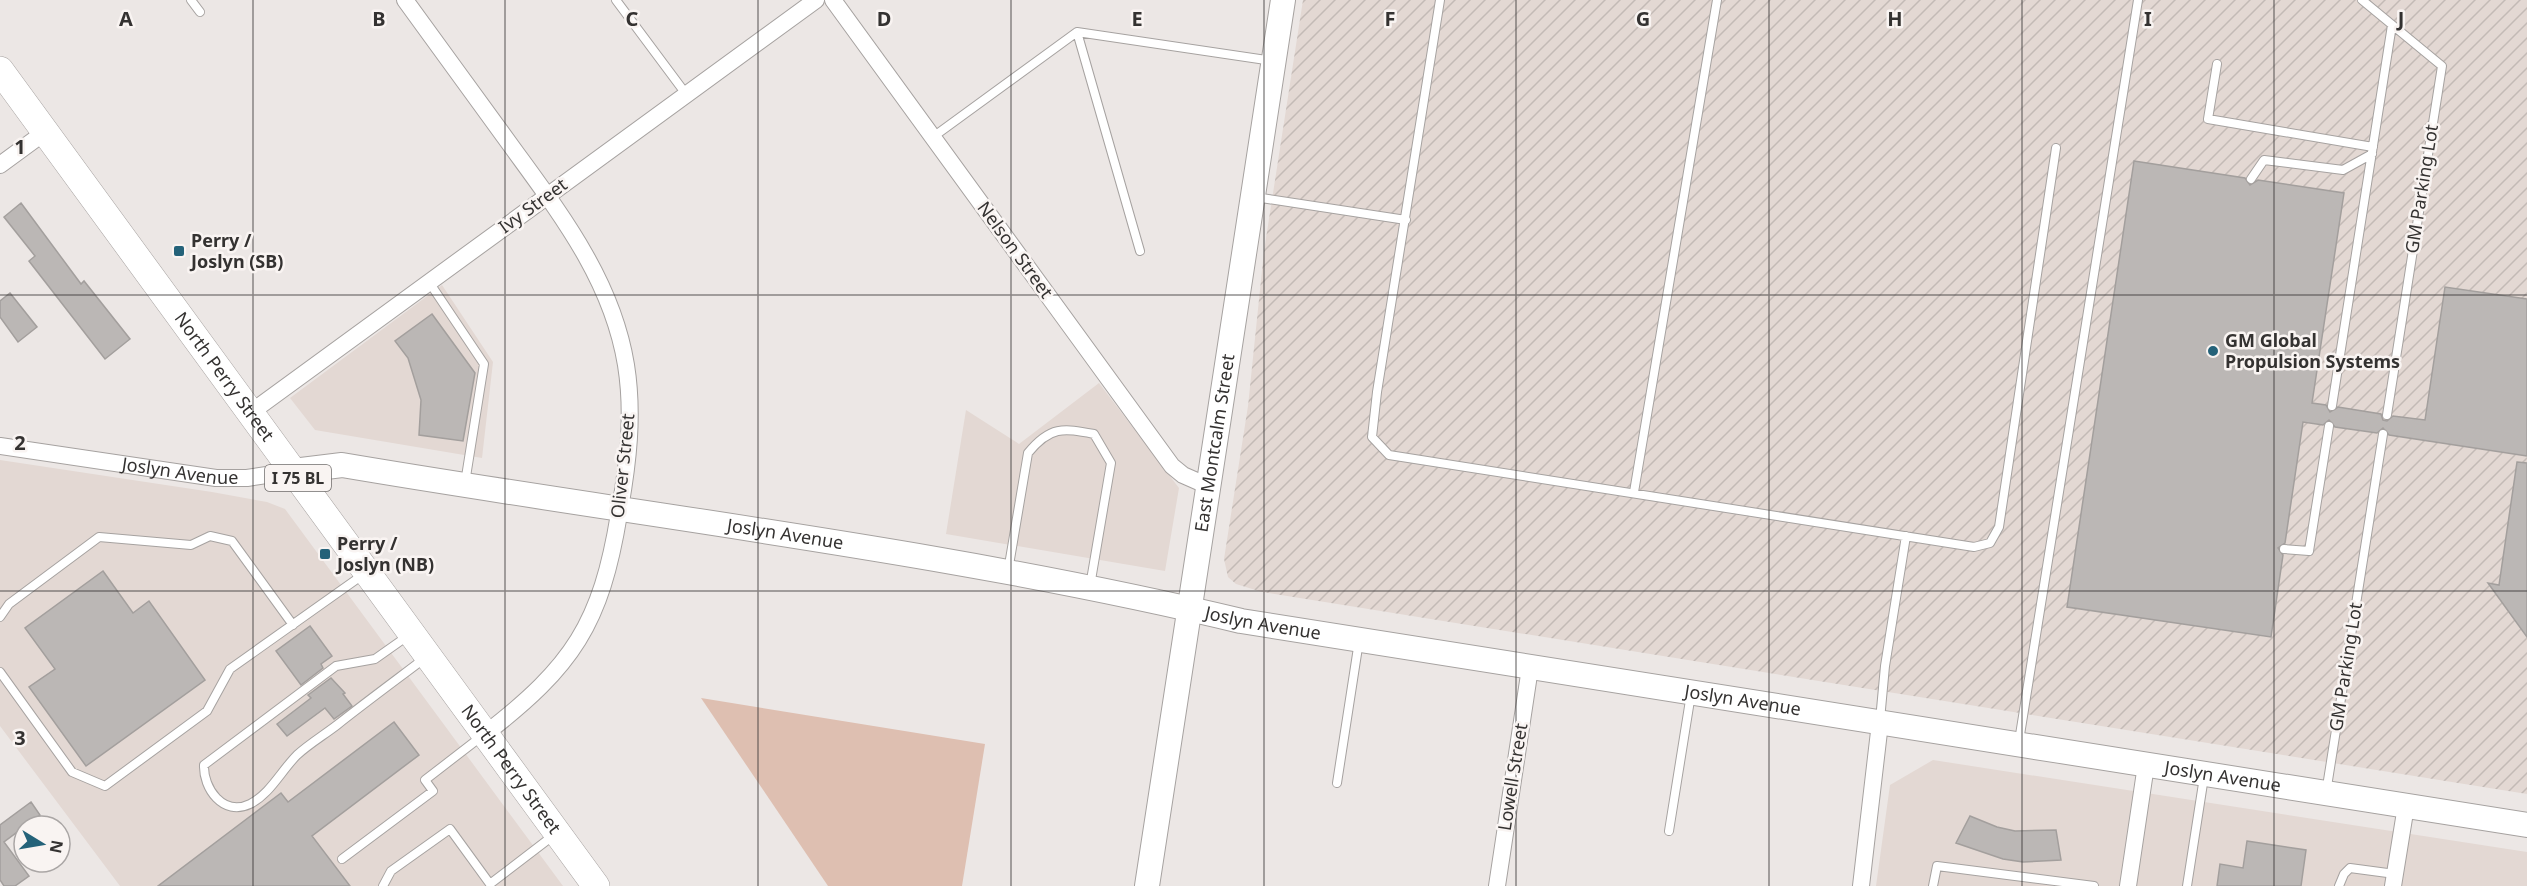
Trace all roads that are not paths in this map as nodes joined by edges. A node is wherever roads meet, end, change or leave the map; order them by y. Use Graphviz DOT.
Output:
graph roads {
  1 [pos="191,0"];
  2 [pos="405,0"];
  3 [pos="616,0"];
  4 [pos="816,0"];
  5 [pos="833,0"];
  6 [pos="1283,0"];
  7 [pos="1440,0"];
  8 [pos="1717,0"];
  9 [pos="2138,0"];
  10 [pos="2362,0"];
  11 [pos="200,12"];
  12 [pos="2392,25"];
  13 [pos="1077,32"];
  14 [pos="1274,61"];
  15 [pos="2217,64"];
  16 [pos="0,70"];
  17 [pos="686,94"];
  18 [pos="45,132"];
  19 [pos="933,137"];
  20 [pos="2056,148"];
  21 [pos="2373,150"];
  22 [pos="0,165"];
  23 [pos="2251,179"];
  24 [pos="547,195"];
  25 [pos="1253,197"];
  26 [pos="1406,220"];
  27 [pos="1140,251"];
  28 [pos="429,282"];
  29 [pos="2332,406"];
  30 [pos="250,413"];
  31 [pos="2387,414"];
  32 [pos="2329,426"];
  33 [pos="2384,434"];
  34 [pos="0,446"];
  35 [pos="293,471"];
  36 [pos="465,485"];
  37 [pos="1208,486"];
  38 [pos="1634,492"];
  39 [pos="620,509"];
  40 [pos="1906,536"];
  41 [pos="2284,549"];
  42 [pos="367,572"];
  43 [pos="1008,573"];
  44 [pos="1090,589"];
  45 [pos="1190,609"];
  46 [pos="0,617"];
  47 [pos="293,625"];
  48 [pos="411,633"];
  49 [pos="1359,640"];
  50 [pos="428,656"];
  51 [pos="1530,668"];
  52 [pos="0,672"];
  53 [pos="1691,693"];
  54 [pos="1880,723"];
  55 [pos="485,734"];
  56 [pos="2019,744"];
  57 [pos="2146,765"];
  58 [pos="2205,774"];
  59 [pos="1337,783"];
  60 [pos="2326,793"];
  61 [pos="2406,806"];
  62 [pos="2527,825"];
  63 [pos="1669,831"];
  64 [pos="557,833"];
  65 [pos="342,859"];
  66 [pos="2394,880"];
  67 [pos="2045,883"];
  68 [pos="490,885"];
  69 [pos="2079,885"];
  70 [pos="383,886"];
  71 [pos="596,886"];
  72 [pos="1146,886"];
  73 [pos="1497,886"];
  74 [pos="1861,886"];
  75 [pos="1933,886"];
  76 [pos="2094,886"];
  77 [pos="2128,886"];
  78 [pos="2187,886"];
  79 [pos="2339,886"];
  1 -- 11 [label="lane"];
  2 -- 24 [label="street, Oliver Street"];
  3 -- 17 [label="lane"];
  4 -- 17 [label="street, Ivy Street"];
  5 -- 19 [label="street, Nelson Street"];
  6 -- 14 [label="main road, East Montcalm Street"];
  7 -- 26 [label="lane"];
  8 -- 38 [label="lane"];
  9 -- 56 [label="lane"];
  10 -- 12 [label="lane, GM Parking Lot"];
  12 -- 21 [label="lane"];
  12 -- 31 [label="lane, GM Parking Lot"];
  13 -- 14 [label="lane"];
  13 -- 19 [label="lane"];
  13 -- 27 [label="lane"];
  14 -- 25 [label="main road, East Montcalm Street"];
  15 -- 21 [label="lane"];
  16 -- 18 [label="main road, North Perry Street / I 75 BL"];
  17 -- 24 [label="street, Ivy Street"];
  18 -- 22 [label="street"];
  18 -- 30 [label="main road, North Perry Street / I 75 BL"];
  19 -- 37 [label="street, Nelson Street"];
  20 -- 40 [label="lane"];
  21 -- 23 [label="lane"];
  21 -- 29 [label="lane"];
  24 -- 28 [label="street, Ivy Street"];
  24 -- 39 [label="street, Oliver Street"];
  25 -- 26 [label="lane"];
  25 -- 37 [label="main road, East Montcalm Street"];
  26 -- 38 [label="lane"];
  28 -- 30 [label="street, Ivy Street"];
  28 -- 36 [label="lane"];
  30 -- 35 [label="main road, North Perry Street / I 75 BL"];
  32 -- 41 [label="lane"];
  33 -- 60 [label="lane, GM Parking Lot"];
  34 -- 35 [label="street, Joslyn Avenue"];
  35 -- 36 [label="main road, Joslyn Avenue"];
  35 -- 42 [label="main road, North Perry Street / I 75 BL"];
  36 -- 39 [label="main road, Joslyn Avenue"];
  37 -- 45 [label="main road, East Montcalm Street"];
  38 -- 40 [label="lane"];
  39 -- 43 [label="main road, Joslyn Avenue"];
  39 -- 55 [label="street, Oliver Street"];
  40 -- 54 [label="lane"];
  42 -- 47 [label="lane"];
  42 -- 48 [label="main road, North Perry Street / I 75 BL"];
  43 -- 44 [label="main road, Joslyn Avenue"];
  43 -- 44 [label="lane"];
  44 -- 45 [label="main road, Joslyn Avenue"];
  45 -- 49 [label="main road, Joslyn Avenue"];
  45 -- 72 [label="main road, East Montcalm Street"];
  46 -- 47 [label="lane"];
  47 -- 52 [label="lane"];
  48 -- 50 [label="main road, North Perry Street / I 75 BL"];
  48 -- 50 [label="lane"];
  49 -- 51 [label="main road, Joslyn Avenue"];
  49 -- 59 [label="lane"];
  50 -- 55 [label="main road, North Perry Street / I 75 BL"];
  51 -- 53 [label="main road, Joslyn Avenue"];
  51 -- 73 [label="street, Lowell Street"];
  53 -- 54 [label="main road, Joslyn Avenue"];
  53 -- 63 [label="lane"];
  54 -- 56 [label="main road, Joslyn Avenue"];
  54 -- 74 [label="street"];
  55 -- 64 [label="main road, North Perry Street / I 75 BL"];
  55 -- 65 [label="lane"];
  56 -- 57 [label="main road, Joslyn Avenue"];
  57 -- 58 [label="main road, Joslyn Avenue"];
  57 -- 77 [label="street"];
  58 -- 60 [label="main road, Joslyn Avenue"];
  58 -- 78 [label="lane"];
  60 -- 61 [label="main road, Joslyn Avenue"];
  61 -- 62 [label="main road, Joslyn Avenue"];
  61 -- 66 [label="street"];
  64 -- 68 [label="lane"];
  64 -- 71 [label="main road, North Perry Street / I 75 BL"];
  66 -- 79 [label="lane"];
  67 -- 69 [label="lane"];
  67 -- 75 [label="lane"];
  68 -- 70 [label="lane"];
  69 -- 76 [label="lane"];
}
